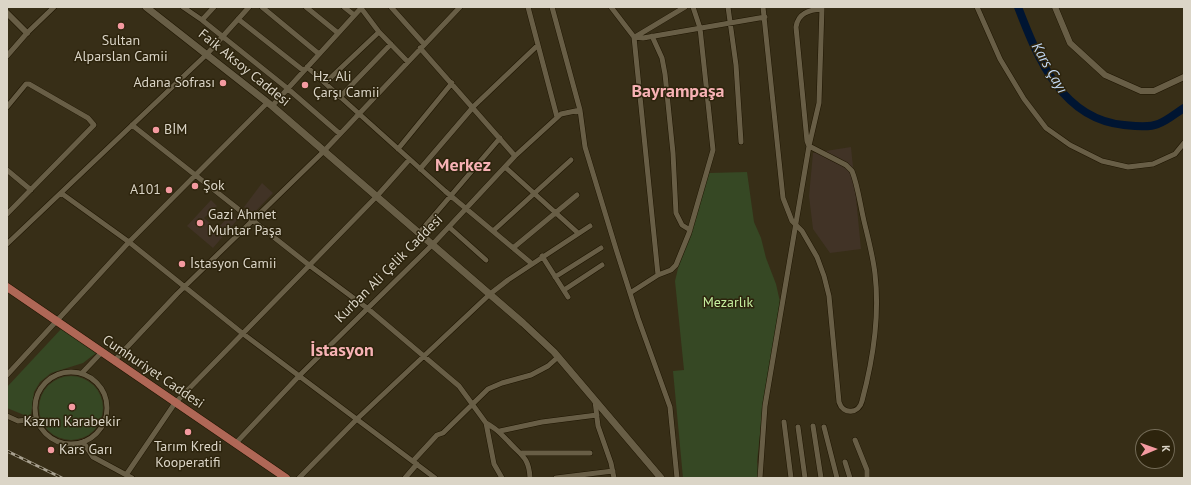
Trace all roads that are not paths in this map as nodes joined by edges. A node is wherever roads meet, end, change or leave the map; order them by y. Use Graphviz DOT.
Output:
graph roads {
  1 [pos="54,7"];
  2 [pos="146,7"];
  3 [pos="183,7"];
  4 [pos="214,7"];
  5 [pos="249,7"];
  6 [pos="262,7"];
  7 [pos="306,7"];
  8 [pos="344,7"];
  9 [pos="391,7"];
  10 [pos="460,7"];
  11 [pos="528,7"];
  12 [pos="552,7"];
  13 [pos="611,7"];
  14 [pos="685,7"];
  15 [pos="693,7"];
  16 [pos="728,7"];
  17 [pos="763,7"];
  18 [pos="977,7"];
  19 [pos="1054,7"];
  20 [pos="361,8"];
  21 [pos="822,8"];
  22 [pos="7,14"];
  23 [pos="354,15"];
  24 [pos="765,17"];
  25 [pos="238,19"];
  26 [pos="202,20"];
  27 [pos="731,23"];
  28 [pos="700,28"];
  29 [pos="379,32"];
  30 [pos="27,33"];
  31 [pos="338,33"];
  32 [pos="652,36"];
  33 [pos="222,37"];
  34 [pos="634,37"];
  35 [pos="391,44"];
  36 [pos="538,45"];
  37 [pos="422,46"];
  38 [pos="207,54"];
  39 [pos="319,54"];
  40 [pos="7,56"];
  41 [pos="408,62"];
  42 [pos="305,69"];
  43 [pos="1184,77"];
  44 [pos="325,83"];
  45 [pos="452,83"];
  46 [pos="287,88"];
  47 [pos="340,97"];
  48 [pos="269,104"];
  49 [pos="7,107"];
  50 [pos="473,107"];
  51 [pos="580,110"];
  52 [pos="359,113"];
  53 [pos="559,116"];
  54 [pos="132,125"];
  55 [pos="340,134"];
  56 [pos="500,138"];
  57 [pos="741,142"];
  58 [pos="1184,143"];
  59 [pos="809,146"];
  60 [pos="398,149"];
  61 [pos="324,151"];
  62 [pos="515,156"];
  63 [pos="409,160"];
  64 [pos="571,160"];
  65 [pos="505,167"];
  66 [pos="420,169"];
  67 [pos="7,170"];
  68 [pos="196,175"];
  69 [pos="31,190"];
  70 [pos="61,192"];
  71 [pos="534,193"];
  72 [pos="577,195"];
  73 [pos="377,196"];
  74 [pos="452,197"];
  75 [pos="466,208"];
  76 [pos="556,213"];
  77 [pos="7,214"];
  78 [pos="252,221"];
  79 [pos="590,226"];
  80 [pos="797,226"];
  81 [pos="449,227"];
  82 [pos="690,230"];
  83 [pos="493,231"];
  84 [pos="419,233"];
  85 [pos="578,233"];
  86 [pos="129,242"];
  87 [pos="7,244"];
  88 [pos="432,244"];
  89 [pos="513,248"];
  90 [pos="601,248"];
  91 [pos="542,256"];
  92 [pos="486,260"];
  93 [pos="531,264"];
  94 [pos="309,265"];
  95 [pos="602,265"];
  96 [pos="658,275"];
  97 [pos="555,277"];
  98 [pos="7,287"];
  99 [pos="184,288"];
  100 [pos="564,290"];
  101 [pos="630,293"];
  102 [pos="490,294"];
  103 [pos="568,297"];
  104 [pos="367,308"];
  105 [pos="57,321"];
  106 [pos="242,333"];
  107 [pos="101,353"];
  108 [pos="558,357"];
  109 [pos="424,358"];
  110 [pos="114,361"];
  111 [pos="82,373"];
  112 [pos="7,375"];
  113 [pos="300,375"];
  114 [pos="594,400"];
  115 [pos="175,403"];
  116 [pos="473,404"];
  117 [pos="597,415"];
  118 [pos="7,416"];
  119 [pos="36,419"];
  120 [pos="357,419"];
  121 [pos="784,422"];
  122 [pos="486,423"];
  123 [pos="813,426"];
  124 [pos="798,427"];
  125 [pos="824,427"];
  126 [pos="500,431"];
  127 [pos="855,440"];
  128 [pos="83,442"];
  129 [pos="235,444"];
  130 [pos="522,453"];
  131 [pos="590,453"];
  132 [pos="415,462"];
  133 [pos="845,462"];
  134 [pos="613,471"];
  135 [pos="126,474"];
  136 [pos="132,478"];
  137 [pos="286,478"];
  138 [pos="299,478"];
  139 [pos="405,478"];
  140 [pos="435,478"];
  141 [pos="502,478"];
  142 [pos="530,478"];
  143 [pos="556,478"];
  144 [pos="614,478"];
  145 [pos="661,478"];
  146 [pos="677,478"];
  147 [pos="760,478"];
  148 [pos="791,478"];
  149 [pos="805,478"];
  150 [pos="821,478"];
  151 [pos="837,478"];
  152 [pos="850,478"];
  153 [pos="867,478"];
  1 -- 30 [label="street"];
  2 -- 38 [label="main road, Faik Aksoy Caddesi"];
  3 -- 26 [label="street"];
  4 -- 26 [label="street"];
  5 -- 25 [label="street"];
  6 -- 39 [label="street"];
  7 -- 31 [label="street"];
  8 -- 23 [label="street"];
  9 -- 37 [label="street"];
  10 -- 37 [label="street"];
  11 -- 36 [label="street"];
  12 -- 51 [label="street"];
  13 -- 34 [label="street"];
  14 -- 34 [label="street"];
  15 -- 28 [label="street"];
  16 -- 27 [label="street"];
  17 -- 24 [label="street"];
  18 -- 58 [label="street"];
  19 -- 43 [label="street"];
  20 -- 23 [label="street"];
  20 -- 29 [label="street"];
  21 -- 59 [label="street"];
  21 -- 59 [label="street"];
  22 -- 30 [label="street"];
  23 -- 31 [label="street"];
  24 -- 27 [label="street"];
  24 -- 80 [label="street"];
  25 -- 33 [label="street"];
  25 -- 42 [label="street"];
  26 -- 33 [label="street"];
  27 -- 28 [label="street"];
  27 -- 57 [label="street"];
  28 -- 32 [label="street"];
  28 -- 82 [label="street"];
  29 -- 35 [label="street"];
  29 -- 44 [label="street"];
  30 -- 40 [label="street"];
  31 -- 39 [label="street"];
  32 -- 34 [label="street"];
  32 -- 82 [label="street"];
  33 -- 38 [label="street"];
  33 -- 46 [label="street"];
  34 -- 96 [label="street"];
  35 -- 41 [label="street"];
  35 -- 47 [label="street"];
  36 -- 50 [label="street"];
  36 -- 53 [label="street"];
  37 -- 41 [label="street"];
  37 -- 45 [label="street"];
  38 -- 48 [label="main road, Faik Aksoy Caddesi"];
  38 -- 54 [label="street"];
  39 -- 42 [label="street"];
  41 -- 52 [label="street"];
  42 -- 44 [label="street"];
  42 -- 46 [label="street"];
  44 -- 47 [label="street"];
  45 -- 50 [label="street"];
  45 -- 60 [label="street"];
  46 -- 48 [label="street"];
  46 -- 55 [label="street"];
  47 -- 52 [label="street"];
  48 -- 61 [label="main road, Faik Aksoy Caddesi"];
  48 -- 68 [label="street"];
  49 -- 69 [label="street"];
  50 -- 56 [label="street"];
  50 -- 66 [label="street"];
  51 -- 53 [label="street"];
  51 -- 101 [label="street"];
  52 -- 55 [label="street"];
  52 -- 60 [label="street"];
  53 -- 62 [label="street, Kurban Ali Çelik Caddesi"];
  54 -- 68 [label="street"];
  54 -- 70 [label="street"];
  55 -- 61 [label="street"];
  56 -- 62 [label="street"];
  56 -- 74 [label="street"];
  59 -- 80 [label="street"];
  59 -- 80 [label="street"];
  60 -- 63 [label="street"];
  61 -- 73 [label="main road, Faik Aksoy Caddesi"];
  61 -- 78 [label="street"];
  62 -- 65 [label="street, Kurban Ali Çelik Caddesi"];
  63 -- 66 [label="street"];
  63 -- 73 [label="street"];
  64 -- 71 [label="street"];
  65 -- 71 [label="street"];
  65 -- 75 [label="street, Kurban Ali Çelik Caddesi"];
  66 -- 74 [label="street"];
  67 -- 69 [label="street"];
  68 -- 78 [label="street"];
  68 -- 86 [label="street"];
  69 -- 77 [label="street"];
  70 -- 86 [label="street"];
  70 -- 87 [label="street"];
  71 -- 76 [label="street"];
  71 -- 83 [label="street"];
  72 -- 76 [label="street"];
  73 -- 84 [label="main road, Faik Aksoy Caddesi"];
  73 -- 94 [label="street"];
  74 -- 75 [label="street"];
  74 -- 84 [label="street"];
  75 -- 81 [label="street, Kurban Ali Çelik Caddesi"];
  75 -- 83 [label="street"];
  76 -- 85 [label="street"];
  76 -- 89 [label="street"];
  78 -- 94 [label="street"];
  78 -- 99 [label="street"];
  79 -- 85 [label="street"];
  80 -- 147 [label="street"];
  81 -- 88 [label="street, Kurban Ali Çelik Caddesi"];
  81 -- 92 [label="street"];
  82 -- 96 [label="street"];
  83 -- 89 [label="street"];
  84 -- 88 [label="main road, Faik Aksoy Caddesi"];
  85 -- 91 [label="street"];
  86 -- 99 [label="street"];
  86 -- 105 [label="street"];
  88 -- 102 [label="main road, Faik Aksoy Caddesi"];
  88 -- 104 [label="street, Kurban Ali Çelik Caddesi"];
  89 -- 93 [label="street"];
  90 -- 97 [label="street"];
  91 -- 93 [label="street"];
  91 -- 97 [label="street"];
  93 -- 102 [label="street"];
  94 -- 104 [label="street"];
  94 -- 106 [label="street"];
  95 -- 100 [label="street"];
  96 -- 101 [label="street"];
  97 -- 100 [label="street"];
  98 -- 105 [label="main road, Cumhuriyet Caddesi"];
  99 -- 106 [label="street"];
  99 -- 110 [label="street"];
  100 -- 103 [label="street"];
  101 -- 146 [label="street"];
  102 -- 108 [label="main road, Faik Aksoy Caddesi"];
  102 -- 109 [label="street"];
  104 -- 109 [label="street"];
  104 -- 113 [label="street, Kurban Ali Çelik Caddesi"];
  105 -- 107 [label="main road, Cumhuriyet Caddesi"];
  105 -- 112 [label="street"];
  106 -- 113 [label="street"];
  106 -- 115 [label="street"];
  107 -- 110 [label="main road, Cumhuriyet Caddesi"];
  107 -- 111 [label="street"];
  108 -- 114 [label="main road, Faik Aksoy Caddesi"];
  108 -- 116 [label="street"];
  109 -- 116 [label="street"];
  109 -- 120 [label="street"];
  110 -- 115 [label="main road, Cumhuriyet Caddesi"];
  111 -- 119 [label="street"];
  111 -- 128 [label="street"];
  113 -- 120 [label="street"];
  113 -- 129 [label="street, Kurban Ali Çelik Caddesi"];
  114 -- 117 [label="street"];
  114 -- 145 [label="main road, Faik Aksoy Caddesi"];
  115 -- 129 [label="main road, Cumhuriyet Caddesi"];
  115 -- 135 [label="street"];
  116 -- 122 [label="street"];
  116 -- 132 [label="street"];
  117 -- 126 [label="street"];
  117 -- 134 [label="street"];
  118 -- 119 [label="street"];
  119 -- 128 [label="street"];
  120 -- 132 [label="street"];
  120 -- 138 [label="street"];
  121 -- 148 [label="street"];
  122 -- 126 [label="street"];
  122 -- 141 [label="street"];
  123 -- 150 [label="street"];
  124 -- 149 [label="street"];
  125 -- 151 [label="street"];
  126 -- 130 [label="street"];
  127 -- 153 [label="street"];
  128 -- 135 [label="street"];
  129 -- 137 [label="main road, Cumhuriyet Caddesi"];
  130 -- 131 [label="street"];
  130 -- 142 [label="street"];
  132 -- 139 [label="street"];
  132 -- 140 [label="street"];
  133 -- 152 [label="street"];
  134 -- 143 [label="street"];
  134 -- 144 [label="street"];
  135 -- 136 [label="street"];
}
